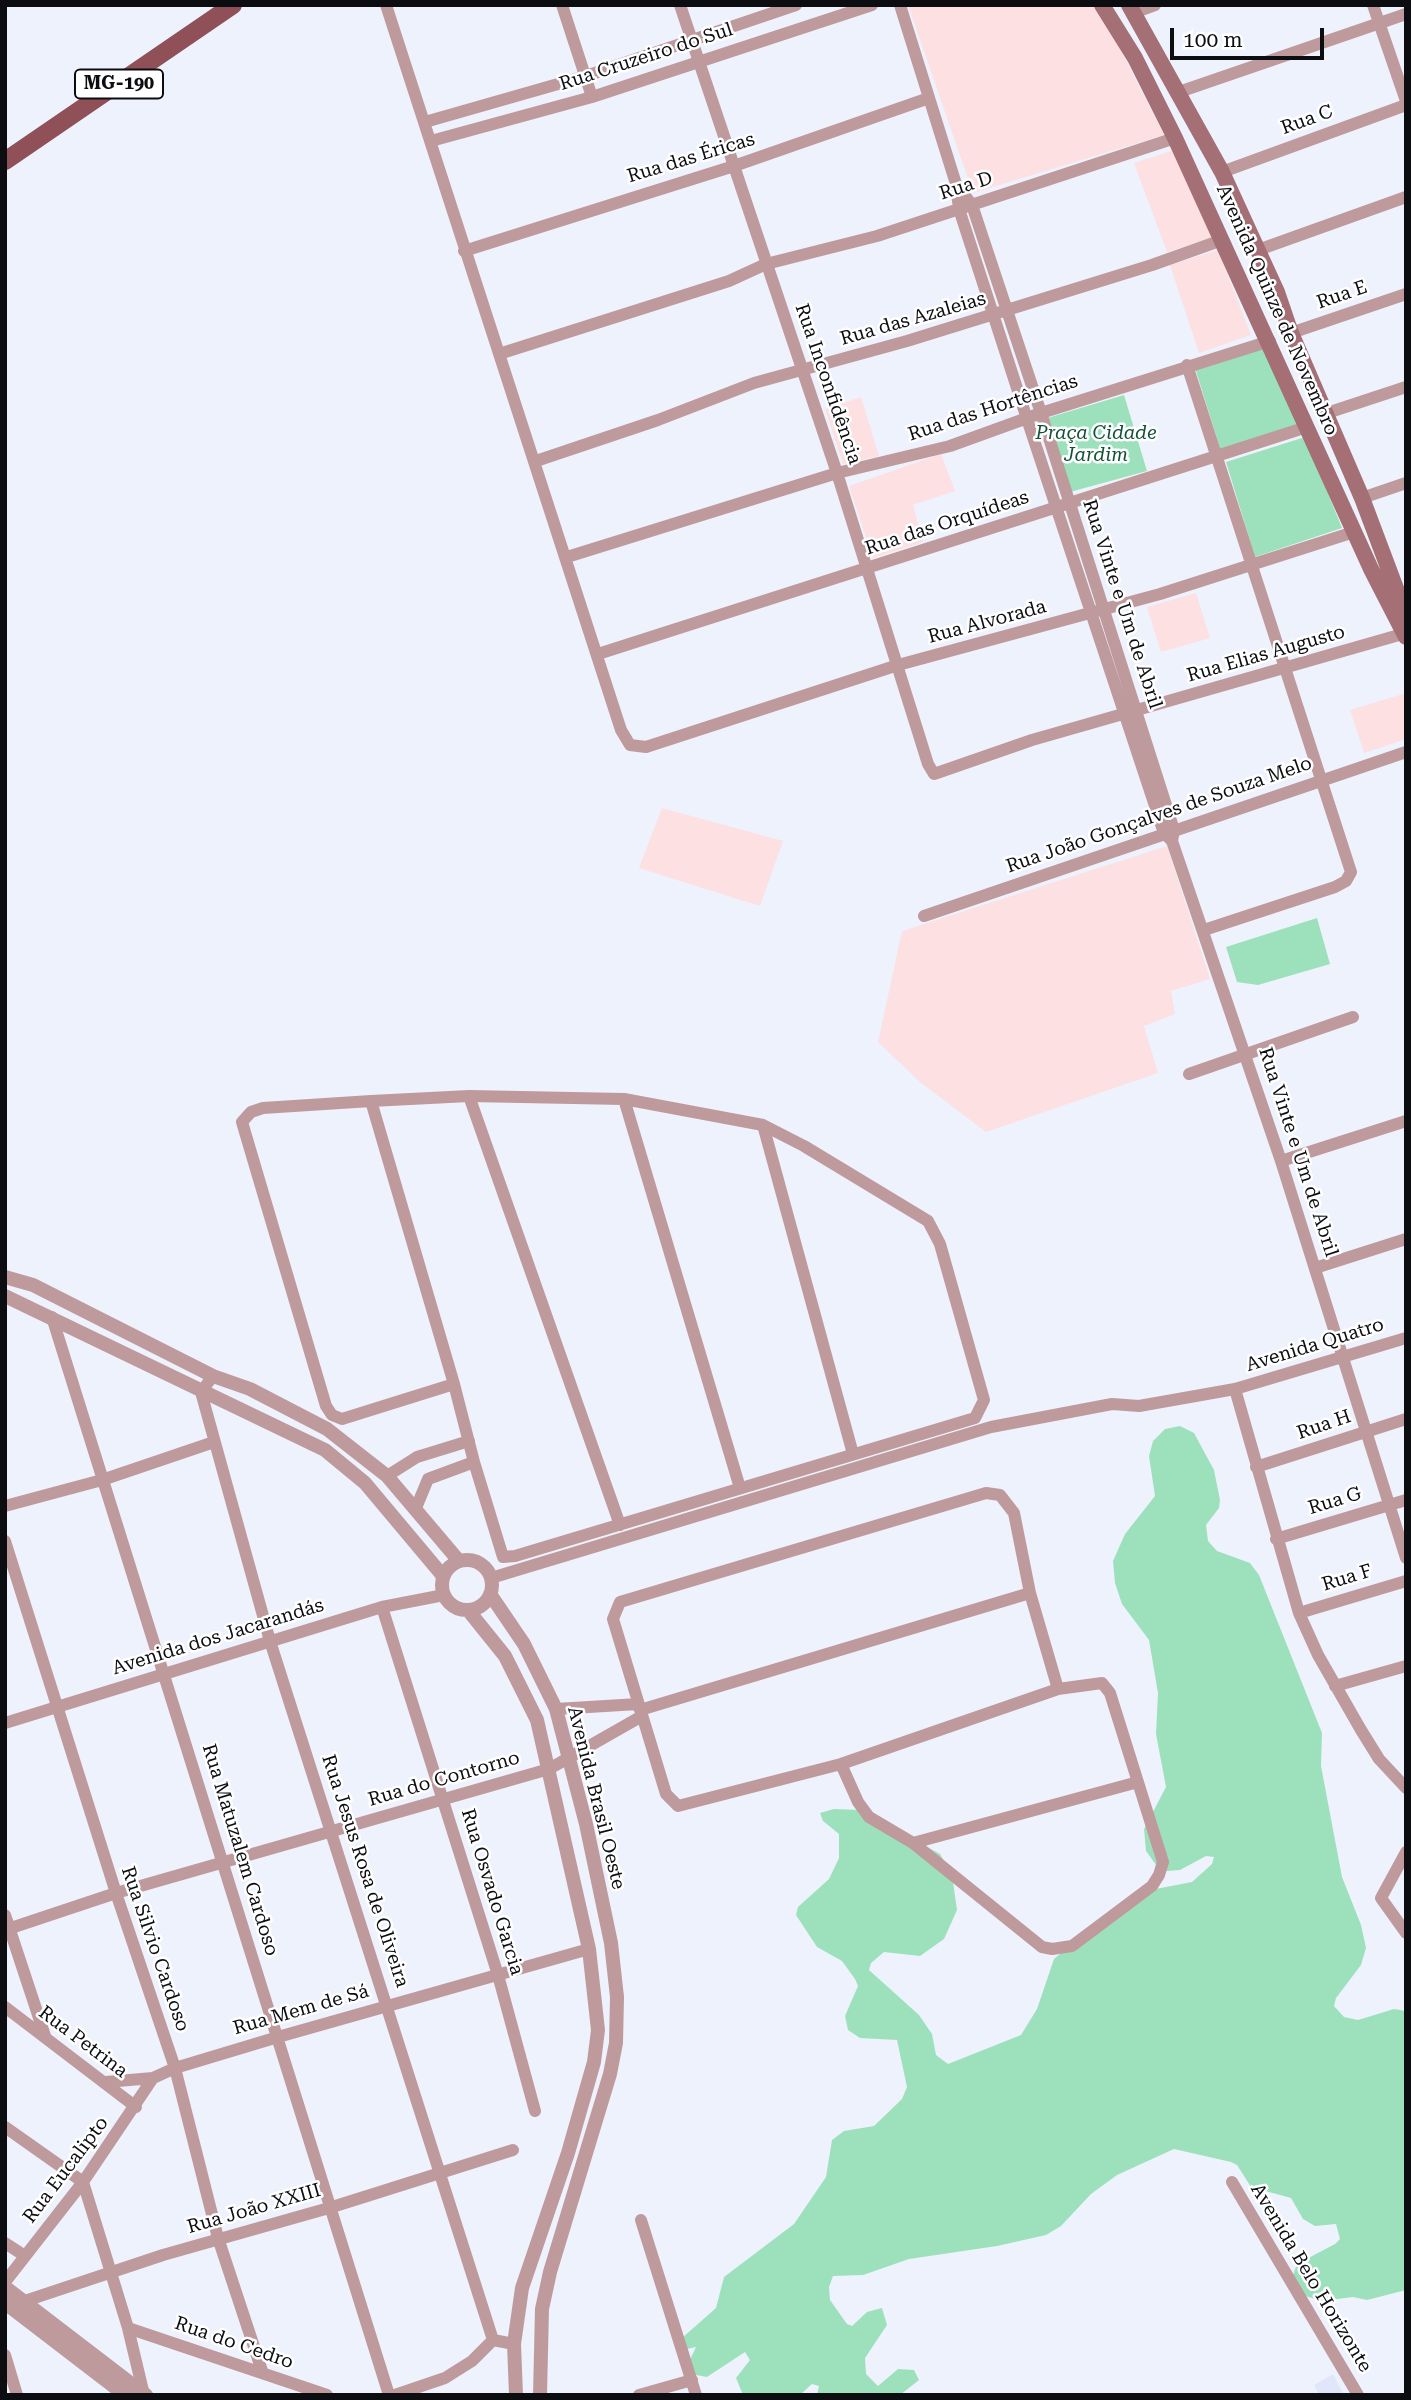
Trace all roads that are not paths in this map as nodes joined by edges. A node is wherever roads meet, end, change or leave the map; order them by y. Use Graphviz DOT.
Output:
graph roads {
  1 [pos="233,5"];
  2 [pos="386,5"];
  3 [pos="562,5"];
  4 [pos="680,5"];
  5 [pos="796,5"];
  6 [pos="872,5"];
  7 [pos="900,5"];
  8 [pos="1102,5"];
  9 [pos="1155,5"];
  10 [pos="1373,5"];
  11 [pos="780,8"];
  12 [pos="1133,13"];
  13 [pos="1406,14"];
  14 [pos="1379,24"];
  15 [pos="1121,34"];
  16 [pos="692,41"];
  17 [pos="698,61"];
  18 [pos="586,76"];
  19 [pos="1176,93"];
  20 [pos="592,97"];
  21 [pos="929,98"];
  22 [pos="1406,103"];
  23 [pos="425,122"];
  24 [pos="1175,138"];
  25 [pos="431,141"];
  26 [pos="5,161"];
  27 [pos="734,166"];
  28 [pos="1222,172"];
  29 [pos="1406,197"];
  30 [pos="965,207"];
  31 [pos="1222,240"];
  32 [pos="1258,250"];
  33 [pos="464,251"];
  34 [pos="766,264"];
  35 [pos="1274,285"];
  36 [pos="1406,293"];
  37 [pos="1249,296"];
  38 [pos="999,313"];
  39 [pos="1291,333"];
  40 [pos="1270,341"];
  41 [pos="499,354"];
  42 [pos="1187,365"];
  43 [pos="803,370"];
  44 [pos="1406,387"];
  45 [pos="1041,413"];
  46 [pos="1327,414"];
  47 [pos="1027,419"];
  48 [pos="1307,428"];
  49 [pos="1218,456"];
  50 [pos="536,461"];
  51 [pos="837,472"];
  52 [pos="1406,483"];
  53 [pos="1362,498"];
  54 [pos="1069,504"];
  55 [pos="1056,508"];
  56 [pos="1354,532"];
  57 [pos="567,557"];
  58 [pos="1253,566"];
  59 [pos="869,569"];
  60 [pos="1394,584"];
  61 [pos="1098,611"];
  62 [pos="1406,615"];
  63 [pos="1405,635"];
  64 [pos="598,654"];
  65 [pos="898,665"];
  66 [pos="1287,669"];
  67 [pos="1131,713"];
  68 [pos="1406,752"];
  69 [pos="937,773"];
  70 [pos="1324,780"];
  71 [pos="1170,834"];
  72 [pos="924,916"];
  73 [pos="1204,930"];
  74 [pos="1353,1017"];
  75 [pos="1246,1056"];
  76 [pos="1189,1074"];
  77 [pos="469,1096"];
  78 [pos="624,1099"];
  79 [pos="371,1101"];
  80 [pos="1406,1121"];
  81 [pos="763,1125"];
  82 [pos="1281,1161"];
  83 [pos="1406,1239"];
  84 [pos="1315,1268"];
  85 [pos="5,1278"];
  86 [pos="5,1296"];
  87 [pos="52,1317"];
  88 [pos="1406,1338"];
  89 [pos="1344,1357"];
  90 [pos="213,1376"];
  91 [pos="454,1384"];
  92 [pos="1235,1389"];
  93 [pos="201,1392"];
  94 [pos="1406,1419"];
  95 [pos="1366,1430"];
  96 [pos="469,1441"];
  97 [pos="214,1442"];
  98 [pos="853,1454"];
  99 [pos="474,1462"];
  100 [pos="1256,1467"];
  101 [pos="383,1473"];
  102 [pos="102,1480"];
  103 [pos="365,1483"];
  104 [pos="740,1488"];
  105 [pos="1406,1500"];
  106 [pos="1389,1504"];
  107 [pos="5,1507"];
  108 [pos="416,1508"];
  109 [pos="620,1525"];
  110 [pos="1276,1539"];
  111 [pos="5,1541"];
  112 [pos="1406,1558"];
  113 [pos="459,1561"];
  114 [pos="443,1576"];
  115 [pos="491,1578"];
  116 [pos="1406,1580"];
  117 [pos="1030,1593"];
  118 [pos="490,1594"];
  119 [pos="444,1595"];
  120 [pos="382,1607"];
  121 [pos="468,1609"];
  122 [pos="1299,1613"];
  123 [pos="270,1641"];
  124 [pos="1406,1666"];
  125 [pos="165,1673"];
  126 [pos="1335,1686"];
  127 [pos="1058,1689"];
  128 [pos="57,1709"];
  129 [pos="556,1709"];
  130 [pos="640,1710"];
  131 [pos="5,1723"];
  132 [pos="571,1759"];
  133 [pos="841,1764"];
  134 [pos="549,1769"];
  135 [pos="1138,1782"];
  136 [pos="1406,1788"];
  137 [pos="444,1800"];
  138 [pos="332,1831"];
  139 [pos="913,1843"];
  140 [pos="1406,1852"];
  141 [pos="224,1864"];
  142 [pos="116,1893"];
  143 [pos="5,1915"];
  144 [pos="7,1929"];
  145 [pos="1406,1933"];
  146 [pos="589,1949"];
  147 [pos="498,1975"];
  148 [pos="388,2004"];
  149 [pos="5,2007"];
  150 [pos="45,2036"];
  151 [pos="278,2037"];
  152 [pos="175,2067"];
  153 [pos="153,2078"];
  154 [pos="106,2082"];
  155 [pos="136,2107"];
  156 [pos="535,2110"];
  157 [pos="5,2127"];
  158 [pos="513,2150"];
  159 [pos="438,2173"];
  160 [pos="83,2182"];
  161 [pos="1232,2182"];
  162 [pos="329,2208"];
  163 [pos="640,2220"];
  164 [pos="218,2238"];
  165 [pos="5,2243"];
  166 [pos="24,2256"];
  167 [pos="111,2274"];
  168 [pos="5,2282"];
  169 [pos="5,2287"];
  170 [pos="520,2301"];
  171 [pos="10,2305"];
  172 [pos="542,2306"];
  173 [pos="128,2328"];
  174 [pos="493,2340"];
  175 [pos="514,2344"];
  176 [pos="5,2355"];
  177 [pos="262,2371"];
  178 [pos="692,2380"];
  179 [pos="144,2393"];
  180 [pos="17,2395"];
  181 [pos="125,2395"];
  182 [pos="327,2395"];
  183 [pos="389,2395"];
  184 [pos="395,2395"];
  185 [pos="516,2395"];
  186 [pos="540,2395"];
  187 [pos="639,2395"];
  188 [pos="696,2395"];
  189 [pos="1358,2395"];
  1 -- 26 [label="main road, MG-190"];
  2 -- 23 [label="street"];
  3 -- 18 [label="street"];
  4 -- 16 [label="street, Rua Inconfidência"];
  5 -- 11 [label="street, Rua Cruzeiro do Sul"];
  6 -- 17 [label="street, Rua Cruzeiro do Sul"];
  7 -- 21 [label="street, Rua Vinte e Um de Abril"];
  8 -- 15 [label="main road, Avenida Quinze de Novembro"];
  9 -- 12 [label="street"];
  10 -- 14 [label="street"];
  11 -- 16 [label="street, Rua Cruzeiro do Sul"];
  12 -- 15 [label="main road"];
  12 -- 19 [label="main road, Avenida Quinze de Novembro"];
  13 -- 14 [label="street"];
  14 -- 19 [label="street"];
  14 -- 22 [label="street"];
  15 -- 24 [label="main road, Avenida Quinze de Novembro"];
  16 -- 17 [label="street, Rua Inconfidência"];
  16 -- 18 [label="street, Rua Cruzeiro do Sul"];
  17 -- 20 [label="street, Rua Cruzeiro do Sul"];
  17 -- 27 [label="street, Rua Inconfidência"];
  18 -- 20 [label="street"];
  18 -- 23 [label="street, Rua Cruzeiro do Sul"];
  19 -- 28 [label="main road, Avenida Quinze de Novembro"];
  20 -- 25 [label="street, Rua Cruzeiro do Sul"];
  21 -- 27 [label="street, Rua das Éricas"];
  21 -- 30 [label="street, Rua Vinte e Um de Abril"];
  22 -- 28 [label="street, Rua C"];
  23 -- 25 [label="street"];
  24 -- 30 [label="street, Rua D"];
  24 -- 31 [label="main road, Avenida Quinze de Novembro"];
  25 -- 33 [label="street"];
  27 -- 33 [label="street, Rua das Éricas"];
  27 -- 34 [label="street, Rua Inconfidência"];
  28 -- 32 [label="main road, Avenida Quinze de Novembro"];
  29 -- 32 [label="street"];
  30 -- 34 [label="street, Rua D"];
  30 -- 38 [label="street, Rua Vinte e Um de Abril"];
  31 -- 37 [label="main road, Avenida Quinze de Novembro"];
  31 -- 38 [label="street, Rua das Azaleias"];
  32 -- 35 [label="main road, Avenida Quinze de Novembro"];
  33 -- 41 [label="street"];
  34 -- 41 [label="street, Rua D"];
  34 -- 43 [label="street, Rua Inconfidência"];
  35 -- 37 [label="main road"];
  35 -- 39 [label="main road, Avenida Quinze de Novembro"];
  36 -- 39 [label="street, Rua E"];
  37 -- 40 [label="main road, Avenida Quinze de Novembro"];
  38 -- 43 [label="street, Rua das Azaleias"];
  38 -- 45 [label="street, Rua Vinte e Um de Abril"];
  38 -- 47 [label="street, Rua Vinte e Um de Abril"];
  39 -- 46 [label="main road, Avenida Quinze de Novembro"];
  40 -- 42 [label="street, Rua das Hortências"];
  40 -- 48 [label="main road, Avenida Quinze de Novembro"];
  41 -- 50 [label="street"];
  42 -- 45 [label="street, Rua das Hortências"];
  42 -- 49 [label="street"];
  43 -- 50 [label="street, Rua das Azaleias"];
  43 -- 51 [label="street, Rua Inconfidência"];
  44 -- 46 [label="street"];
  45 -- 47 [label="street, Rua das Hortências"];
  45 -- 54 [label="street, Rua Vinte e Um de Abril"];
  46 -- 53 [label="main road, Avenida Quinze de Novembro"];
  47 -- 51 [label="street, Rua das Hortências"];
  47 -- 55 [label="street, Rua Vinte e Um de Abril"];
  48 -- 49 [label="street, Rua das Orquídeas"];
  48 -- 56 [label="main road, Avenida Quinze de Novembro"];
  49 -- 54 [label="street, Rua das Orquídeas"];
  49 -- 58 [label="street"];
  50 -- 57 [label="street"];
  51 -- 57 [label="street, Rua das Hortências"];
  51 -- 59 [label="street, Rua Inconfidência"];
  52 -- 53 [label="street"];
  53 -- 60 [label="main road, Avenida Quinze de Novembro"];
  54 -- 55 [label="street, Rua das Orquídeas"];
  54 -- 61 [label="street, Rua Vinte e Um de Abril"];
  55 -- 59 [label="street, Rua das Orquídeas"];
  55 -- 61 [label="street, Rua Vinte e Um de Abril"];
  56 -- 58 [label="street, Rua Alvorada"];
  56 -- 60 [label="main road, Avenida Quinze de Novembro"];
  57 -- 64 [label="street"];
  58 -- 61 [label="street, Rua Alvorada"];
  58 -- 66 [label="street"];
  59 -- 64 [label="street, Rua das Orquídeas"];
  59 -- 65 [label="street, Rua Inconfidência"];
  60 -- 62 [label="main road, Avenida Quinze de Novembro"];
  60 -- 63 [label="main road, Avenida Quinze de Novembro"];
  61 -- 65 [label="street, Rua Alvorada"];
  61 -- 67 [label="street, Rua Vinte e Um de Abril"];
  63 -- 66 [label="street, Rua Elias Augusto"];
  64 -- 65 [label="street, Rua Alvorada"];
  65 -- 69 [label="street, Rua Inconfidência"];
  66 -- 67 [label="street, Rua Elias Augusto"];
  66 -- 70 [label="street"];
  67 -- 69 [label="street, Rua Elias Augusto"];
  67 -- 71 [label="street, Rua Vinte e Um de Abril"];
  68 -- 70 [label="street, Rua João Gonçalves de Souza Melo"];
  70 -- 71 [label="street, Rua João Gonçalves de Souza Melo"];
  70 -- 73 [label="street"];
  71 -- 72 [label="street, Rua João Gonçalves de Souza Melo"];
  71 -- 73 [label="street, Rua Vinte e Um de Abril"];
  73 -- 75 [label="street, Rua Vinte e Um de Abril"];
  74 -- 75 [label="street"];
  75 -- 76 [label="street"];
  75 -- 82 [label="street, Rua Vinte e Um de Abril"];
  77 -- 78 [label="street"];
  77 -- 79 [label="street"];
  77 -- 109 [label="street"];
  78 -- 81 [label="street"];
  78 -- 104 [label="street"];
  79 -- 91 [label="street"];
  79 -- 91 [label="street"];
  80 -- 82 [label="street"];
  81 -- 98 [label="street"];
  81 -- 98 [label="street"];
  82 -- 84 [label="street, Rua Vinte e Um de Abril"];
  83 -- 84 [label="street"];
  84 -- 89 [label="street, Rua Vinte e Um de Abril"];
  85 -- 90 [label="street"];
  86 -- 87 [label="street"];
  87 -- 93 [label="street"];
  87 -- 102 [label="street, Rua Matuzalem Cardoso"];
  88 -- 89 [label="street, Avenida Quatro"];
  89 -- 92 [label="street, Avenida Quatro"];
  89 -- 95 [label="street, Rua Vinte e Um de Abril"];
  90 -- 93 [label="street"];
  90 -- 101 [label="street"];
  91 -- 96 [label="street"];
  92 -- 100 [label="street"];
  92 -- 115 [label="street, Avenida Quatro"];
  93 -- 97 [label="street, Rua Jesus Rosa de Oliveira"];
  93 -- 103 [label="street"];
  94 -- 95 [label="street, Rua H"];
  95 -- 100 [label="street, Rua H"];
  95 -- 106 [label="street, Rua Vinte e Um de Abril"];
  96 -- 99 [label="street"];
  96 -- 101 [label="street"];
  97 -- 102 [label="street"];
  97 -- 123 [label="street, Rua Jesus Rosa de Oliveira"];
  98 -- 104 [label="street"];
  99 -- 108 [label="street"];
  99 -- 109 [label="street"];
  100 -- 110 [label="street"];
  101 -- 103 [label="street"];
  101 -- 108 [label="street"];
  102 -- 107 [label="street"];
  102 -- 125 [label="street, Rua Matuzalem Cardoso"];
  103 -- 114 [label="street"];
  104 -- 109 [label="street"];
  105 -- 106 [label="street, Rua G"];
  106 -- 110 [label="street, Rua G"];
  106 -- 112 [label="street, Rua Vinte e Um de Abril"];
  108 -- 113 [label="street"];
  110 -- 122 [label="street"];
  111 -- 128 [label="street, Rua Silvio Cardoso"];
  113 -- 114 [label="street"];
  113 -- 115 [label="street"];
  114 -- 119 [label="street"];
  115 -- 118 [label="street"];
  116 -- 122 [label="street, Rua F"];
  117 -- 127 [label="street"];
  117 -- 130 [label="street"];
  117 -- 130 [label="street"];
  118 -- 121 [label="street"];
  118 -- 129 [label="street, Avenida Brasil Oeste"];
  119 -- 120 [label="street, Avenida dos Jacarandás"];
  119 -- 121 [label="street"];
  120 -- 123 [label="street, Avenida dos Jacarandás"];
  120 -- 137 [label="street, Rua Osvado Garcia"];
  121 -- 134 [label="street, Avenida Brasil Oeste"];
  122 -- 126 [label="street"];
  123 -- 125 [label="street, Avenida dos Jacarandás"];
  123 -- 138 [label="street, Rua Jesus Rosa de Oliveira"];
  124 -- 126 [label="street"];
  125 -- 128 [label="street, Avenida dos Jacarandás"];
  125 -- 141 [label="street, Rua Matuzalem Cardoso"];
  126 -- 136 [label="street"];
  127 -- 133 [label="street"];
  127 -- 135 [label="street"];
  128 -- 131 [label="street, Avenida dos Jacarandás"];
  128 -- 142 [label="street, Rua Silvio Cardoso"];
  129 -- 130 [label="street"];
  129 -- 132 [label="street, Avenida Brasil Oeste"];
  130 -- 132 [label="street, Rua do Contorno"];
  130 -- 133 [label="street"];
  132 -- 134 [label="street, Rua do Contorno"];
  132 -- 172 [label="street, Avenida Brasil Oeste"];
  133 -- 139 [label="street"];
  134 -- 137 [label="street, Rua do Contorno"];
  134 -- 146 [label="street, Avenida Brasil Oeste"];
  135 -- 139 [label="street"];
  135 -- 139 [label="street"];
  137 -- 138 [label="street, Rua do Contorno"];
  137 -- 147 [label="street, Rua Osvado Garcia"];
  138 -- 141 [label="street, Rua do Contorno"];
  138 -- 148 [label="street, Rua Jesus Rosa de Oliveira"];
  140 -- 145 [label="street"];
  141 -- 142 [label="street, Rua do Contorno"];
  141 -- 151 [label="street, Rua Matuzalem Cardoso"];
  142 -- 144 [label="street, Rua do Contorno"];
  142 -- 152 [label="street, Rua Silvio Cardoso"];
  143 -- 144 [label="street"];
  144 -- 150 [label="street"];
  146 -- 147 [label="street, Rua Mem de Sá"];
  146 -- 170 [label="street, Avenida Brasil Oeste"];
  147 -- 148 [label="street, Rua Mem de Sá"];
  147 -- 156 [label="street, Rua Osvado Garcia"];
  148 -- 151 [label="street, Rua Mem de Sá"];
  148 -- 159 [label="street, Rua Jesus Rosa de Oliveira"];
  149 -- 150 [label="street, Rua Petrina"];
  150 -- 154 [label="street, Rua Petrina"];
  151 -- 152 [label="street, Rua Mem de Sá"];
  151 -- 162 [label="street, Rua Matuzalem Cardoso"];
  152 -- 153 [label="street, Rua Mem de Sá"];
  152 -- 164 [label="street, Rua Silvio Cardoso"];
  153 -- 154 [label="street, Rua Mem de Sá"];
  153 -- 155 [label="street, Rua Eucalipto"];
  154 -- 155 [label="street, Rua Petrina"];
  155 -- 160 [label="street, Rua Eucalipto"];
  157 -- 160 [label="street"];
  158 -- 159 [label="street, Rua João XXIII"];
  159 -- 162 [label="street, Rua João XXIII"];
  159 -- 174 [label="street, Rua Jesus Rosa de Oliveira"];
  160 -- 166 [label="street, Rua Eucalipto"];
  160 -- 167 [label="street"];
  161 -- 189 [label="street, Avenida Belo Horizonte"];
  162 -- 164 [label="street, Rua João XXIII"];
  162 -- 183 [label="street, Rua Matuzalem Cardoso"];
  163 -- 178 [label="street"];
  164 -- 167 [label="street, Rua João XXIII"];
  164 -- 177 [label="street, Rua Silvio Cardoso"];
  165 -- 166 [label="street"];
  166 -- 168 [label="street, Rua Eucalipto"];
  167 -- 171 [label="street, Rua João XXIII"];
  167 -- 173 [label="street"];
  169 -- 171 [label="street"];
  170 -- 172 [label="street"];
  170 -- 175 [label="street, Avenida Brasil Oeste"];
  171 -- 179 [label="street"];
  171 -- 181 [label="street"];
  172 -- 186 [label="street, Avenida Brasil Oeste"];
  173 -- 177 [label="street, Rua do Cedro"];
  173 -- 179 [label="street"];
  174 -- 175 [label="street"];
  174 -- 184 [label="street"];
  175 -- 185 [label="street, Avenida Brasil Oeste"];
  176 -- 180 [label="street"];
  177 -- 182 [label="street, Rua do Cedro"];
  178 -- 187 [label="street"];
  178 -- 188 [label="street"];
}
